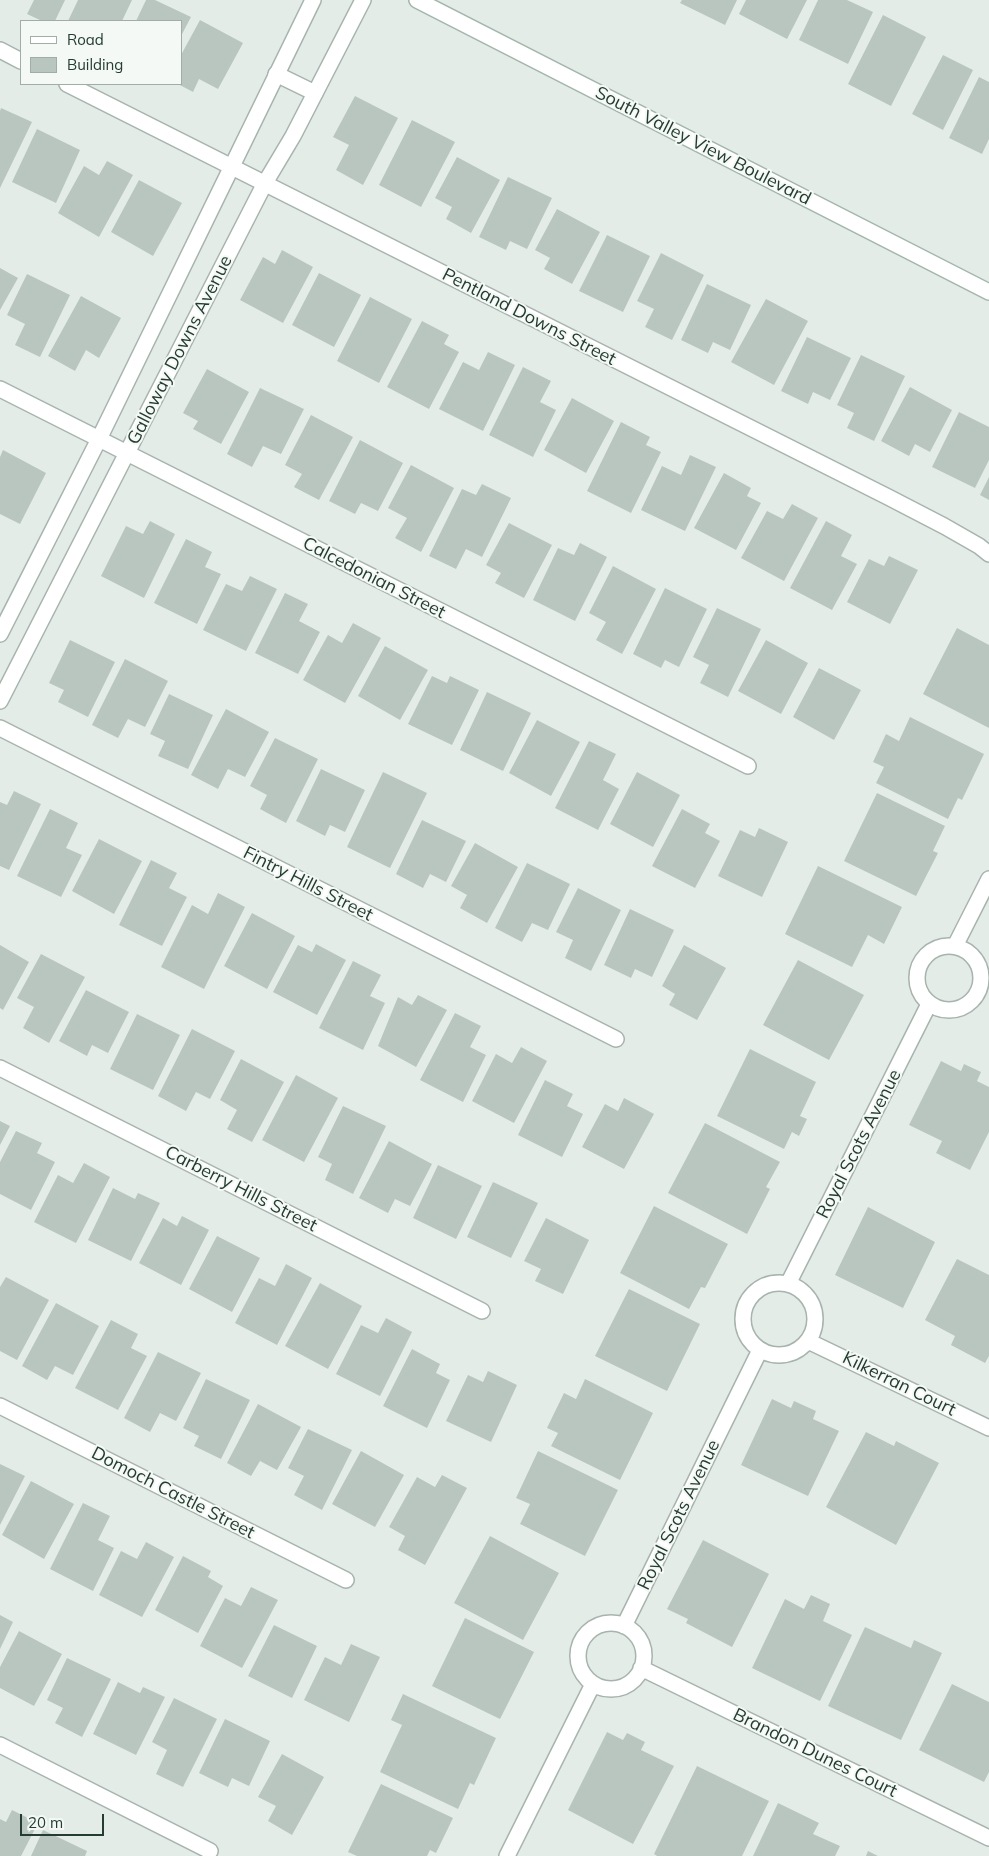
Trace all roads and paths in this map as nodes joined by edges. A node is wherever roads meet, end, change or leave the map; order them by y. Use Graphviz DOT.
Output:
graph roads {
  1 [pos="313,0"];
  2 [pos="363,0"];
  3 [pos="418,0"];
  4 [pos="0,50"];
  5 [pos="20,60"];
  6 [pos="276,74"];
  7 [pos="69,85"];
  8 [pos="315,93"];
  9 [pos="233,167"];
  10 [pos="265,183"];
  11 [pos="989,292"];
  12 [pos="0,389"];
  13 [pos="99,439"];
  14 [pos="127,454"];
  15 [pos="989,554"];
  16 [pos="0,634"];
  17 [pos="0,701"];
  18 [pos="0,728"];
  19 [pos="748,766"];
  20 [pos="989,879"];
  21 [pos="955,946"];
  22 [pos="984,991"];
  23 [pos="929,1004"];
  24 [pos="616,1039"];
  25 [pos="0,1068"];
  26 [pos="788,1284"];
  27 [pos="482,1311"];
  28 [pos="808,1341"];
  29 [pos="760,1350"];
  30 [pos="0,1406"];
  31 [pos="989,1428"];
  32 [pos="346,1580"];
  33 [pos="624,1626"];
  34 [pos="641,1668"];
  35 [pos="593,1684"];
  36 [pos="0,1745"];
  37 [pos="989,1838"];
  38 [pos="210,1851"];
  39 [pos="507,1856"];
  1 -- 6 [label="street, Galloway Downs Avenue"];
  2 -- 8 [label="street, Galloway Downs Avenue"];
  3 -- 11 [label="street, South Valley View Boulevard"];
  4 -- 5 [label="street"];
  6 -- 8 [label="street"];
  6 -- 9 [label="street, Galloway Downs Avenue"];
  7 -- 9 [label="street, Pentland Downs Street"];
  8 -- 10 [label="street, Galloway Downs Avenue"];
  9 -- 10 [label="street, Pentland Downs Street"];
  9 -- 13 [label="street, Galloway Downs Avenue"];
  10 -- 14 [label="street, Galloway Downs Avenue"];
  10 -- 15 [label="street, Pentland Downs Street"];
  12 -- 13 [label="street, Calcedonian Street"];
  13 -- 14 [label="street, Calcedonian Street"];
  13 -- 16 [label="street, Galloway Downs Avenue"];
  14 -- 17 [label="street, Galloway Downs Avenue"];
  14 -- 19 [label="street, Calcedonian Street"];
  18 -- 24 [label="street, Fintry Hills Street"];
  20 -- 21 [label="street"];
  21 -- 22 [label="street"];
  21 -- 23 [label="street"];
  22 -- 23 [label="street"];
  23 -- 26 [label="street, Royal Scots Avenue"];
  25 -- 27 [label="street, Carberry Hills Street"];
  26 -- 28 [label="street"];
  26 -- 29 [label="street"];
  28 -- 29 [label="street"];
  28 -- 31 [label="street, Kilkerran Court"];
  29 -- 33 [label="street, Royal Scots Avenue"];
  30 -- 32 [label="street, Domoch Castle Street"];
  33 -- 34 [label="street"];
  33 -- 35 [label="street"];
  34 -- 35 [label="street"];
  34 -- 37 [label="street, Brandon Dunes Court"];
  35 -- 39 [label="street"];
  36 -- 38 [label="street"];
}
